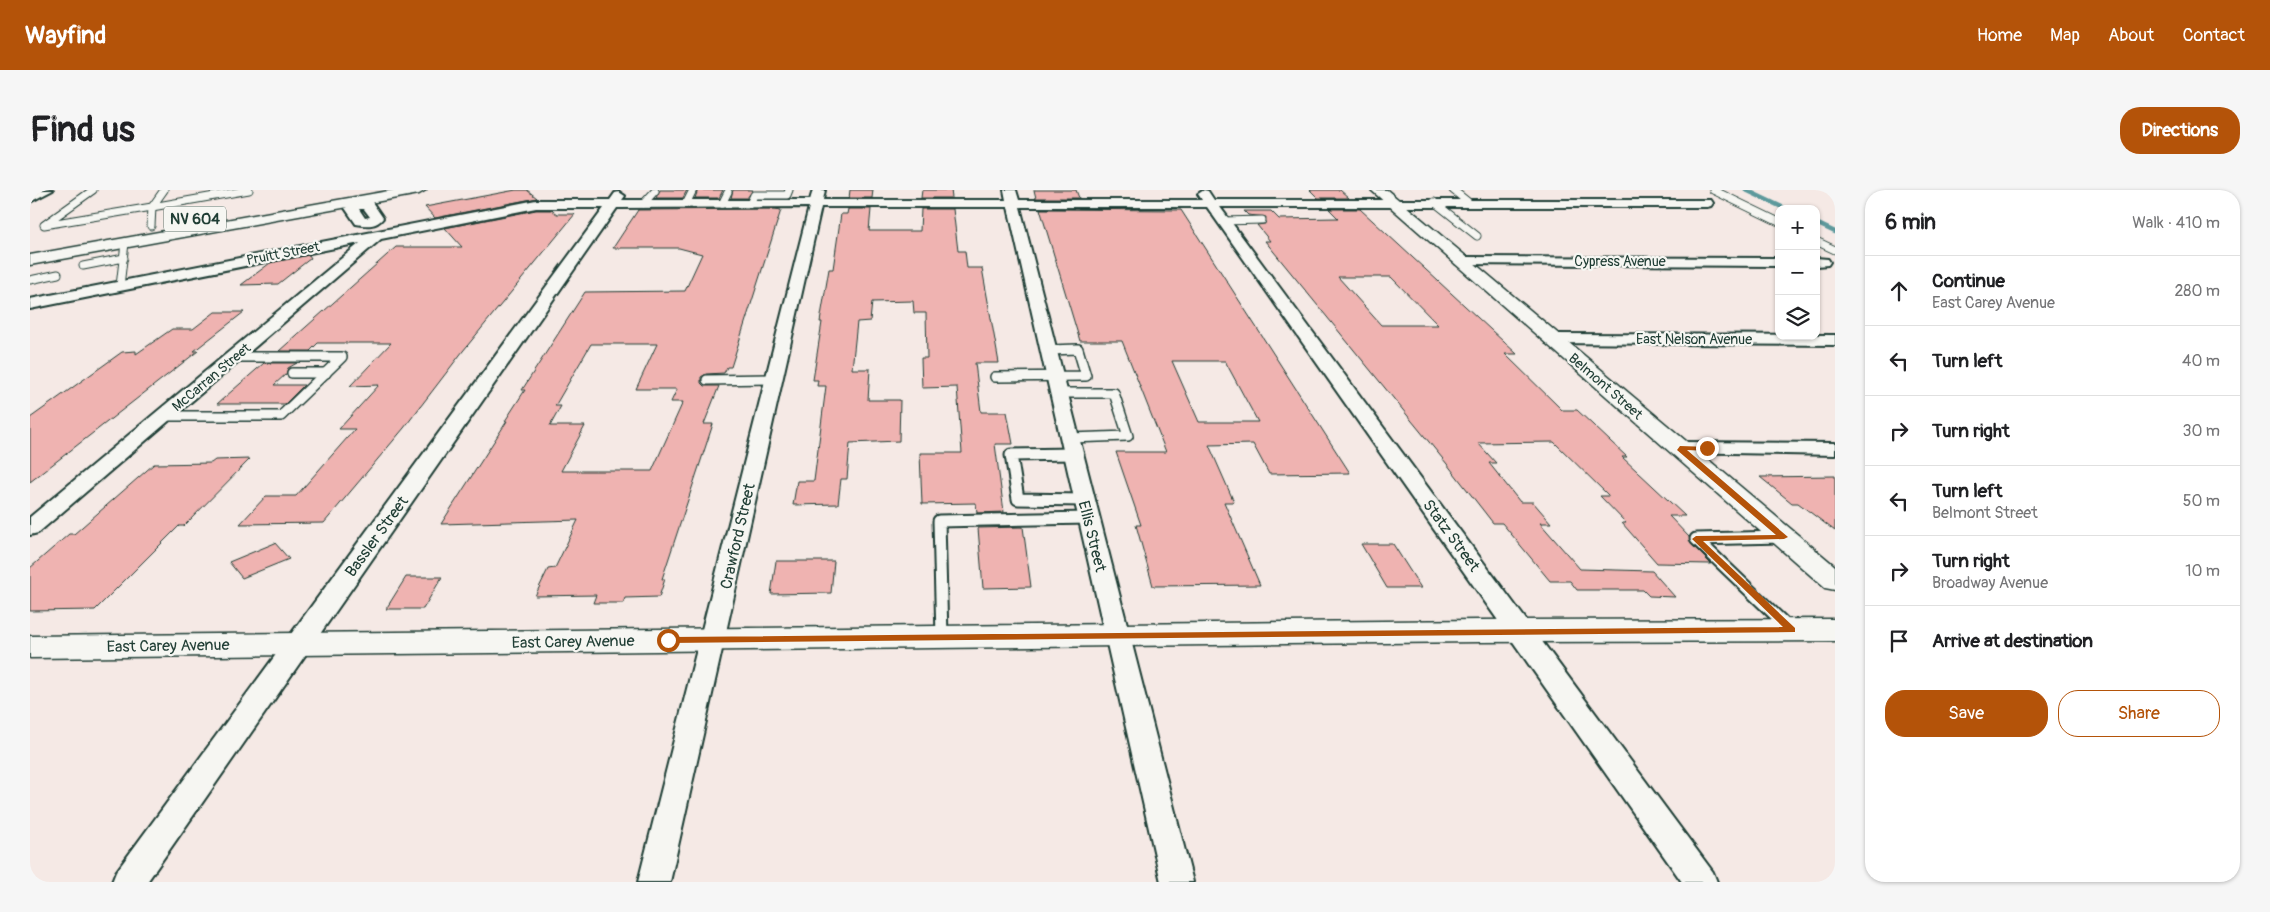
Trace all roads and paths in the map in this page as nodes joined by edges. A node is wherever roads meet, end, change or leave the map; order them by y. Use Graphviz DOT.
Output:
graph roads {
  1 [pos="47,190"];
  2 [pos="93,190"];
  3 [pos="164,190"];
  4 [pos="249,190"];
  5 [pos="384,190"];
  6 [pos="419,190"];
  7 [pos="692,190"];
  8 [pos="789,190"];
  9 [pos="1453,190"];
  10 [pos="1713,190"];
  11 [pos="655,191"];
  12 [pos="728,192"];
  13 [pos="1012,196"];
  14 [pos="1205,196"];
  15 [pos="1384,196"];
  16 [pos="619,197"];
  17 [pos="817,197"];
  18 [pos="30,198"];
  19 [pos="358,199"];
  20 [pos="1434,202"];
  21 [pos="1468,202"];
  22 [pos="1706,203"];
  23 [pos="643,204"];
  24 [pos="686,204"];
  25 [pos="722,204"];
  26 [pos="750,204"];
  27 [pos="152,207"];
  28 [pos="1262,220"];
  29 [pos="1775,220"];
  30 [pos="1223,221"];
  31 [pos="151,226"];
  32 [pos="374,228"];
  33 [pos="1477,236"];
  34 [pos="1820,243"];
  35 [pos="30,247"];
  36 [pos="124,250"];
  37 [pos="1835,250"];
  38 [pos="30,260"];
  39 [pos="1461,261"];
  40 [pos="1775,262"];
  41 [pos="83,266"];
  42 [pos="58,274"];
  43 [pos="30,280"];
  44 [pos="120,286"];
  45 [pos="67,296"];
  46 [pos="30,304"];
  47 [pos="30,318"];
  48 [pos="1552,339"];
  49 [pos="1835,340"];
  50 [pos="1048,350"];
  51 [pos="235,357"];
  52 [pos="292,373"];
  53 [pos="326,373"];
  54 [pos="995,377"];
  55 [pos="774,379"];
  56 [pos="706,380"];
  57 [pos="1057,385"];
  58 [pos="164,416"];
  59 [pos="1072,446"];
  60 [pos="1680,448"];
  61 [pos="1835,449"];
  62 [pos="1087,509"];
  63 [pos="30,528"];
  64 [pos="1784,537"];
  65 [pos="1835,581"];
  66 [pos="1792,630"];
  67 [pos="1835,630"];
  68 [pos="1522,631"];
  69 [pos="1117,635"];
  70 [pos="942,637"];
  71 [pos="712,640"];
  72 [pos="299,644"];
  73 [pos="30,647"];
  74 [pos="128,882"];
  75 [pos="654,882"];
  76 [pos="1177,882"];
  77 [pos="1701,882"];
  1 -- 18 [label="street"];
  2 -- 27 [label="lane"];
  3 -- 27 [label="lane"];
  4 -- 27 [label="lane"];
  5 -- 19 [label="main road"];
  6 -- 19 [label="main road, NV 604"];
  7 -- 24 [label="lane"];
  8 -- 26 [label="lane"];
  9 -- 21 [label="lane"];
  10 -- 29 [label="lane"];
  11 -- 23 [label="lane"];
  12 -- 25 [label="lane"];
  13 -- 14 [label="street, Pruitt Street"];
  13 -- 17 [label="street, Pruitt Street"];
  13 -- 50 [label="street, Ellis Street"];
  14 -- 15 [label="street, Pruitt Street"];
  14 -- 30 [label="street, Statz Street"];
  15 -- 20 [label="street, Pruitt Street"];
  15 -- 39 [label="main road, Belmont Street"];
  16 -- 23 [label="street, Pruitt Street"];
  16 -- 32 [label="street, Pruitt Street"];
  16 -- 72 [label="street, Bassler Street"];
  17 -- 26 [label="street, Pruitt Street"];
  17 -- 55 [label="street, Crawford Street"];
  19 -- 31 [label="main road, NV 604"];
  19 -- 32 [label="street"];
  19 -- 36 [label="main road, NV 604"];
  20 -- 21 [label="street, Pruitt Street"];
  20 -- 33 [label="lane"];
  21 -- 22 [label="street, Pruitt Street"];
  23 -- 24 [label="street, Pruitt Street"];
  24 -- 25 [label="street, Pruitt Street"];
  25 -- 26 [label="street, Pruitt Street"];
  27 -- 31 [label="lane"];
  28 -- 30 [label="lane"];
  30 -- 68 [label="street, Statz Street"];
  31 -- 35 [label="main road, NV 604"];
  32 -- 44 [label="street, Pruitt Street"];
  32 -- 51 [label="street, McCarran Street"];
  34 -- 37 [label="lane"];
  36 -- 38 [label="main road, NV 604"];
  36 -- 41 [label="lane"];
  36 -- 44 [label="lane"];
  39 -- 40 [label="street, Cypress Avenue"];
  39 -- 48 [label="main road, Belmont Street"];
  42 -- 43 [label="lane"];
  44 -- 45 [label="street, Pruitt Street"];
  45 -- 46 [label="street, Pruitt Street"];
  45 -- 47 [label="street"];
  48 -- 49 [label="street, East Nelson Avenue"];
  48 -- 60 [label="main road, Belmont Street"];
  50 -- 57 [label="street, Ellis Street"];
  50 -- 57 [label="lane"];
  51 -- 53 [label="lane"];
  51 -- 58 [label="street, McCarran Street"];
  52 -- 53 [label="lane"];
  53 -- 58 [label="lane"];
  54 -- 57 [label="lane"];
  55 -- 56 [label="lane"];
  55 -- 71 [label="street, Crawford Street"];
  57 -- 59 [label="street, Ellis Street"];
  57 -- 59 [label="lane"];
  58 -- 63 [label="street, McCarran Street"];
  59 -- 62 [label="street, Ellis Street"];
  59 -- 62 [label="lane"];
  60 -- 61 [label="street"];
  60 -- 64 [label="main road, Belmont Street"];
  62 -- 69 [label="street, Ellis Street"];
  62 -- 70 [label="lane"];
  64 -- 65 [label="main road, Belmont Street"];
  64 -- 66 [label="lane"];
  66 -- 67 [label="main road, East Carey Avenue"];
  66 -- 68 [label="main road, East Carey Avenue"];
  68 -- 69 [label="main road, East Carey Avenue"];
  68 -- 77 [label="street, Statz Street"];
  69 -- 70 [label="main road, East Carey Avenue"];
  69 -- 76 [label="street, Ellis Street"];
  70 -- 71 [label="main road, East Carey Avenue"];
  71 -- 72 [label="main road, East Carey Avenue"];
  71 -- 75 [label="street, Crawford Street"];
  72 -- 73 [label="main road, East Carey Avenue"];
  72 -- 74 [label="street, Bassler Street"];
}
